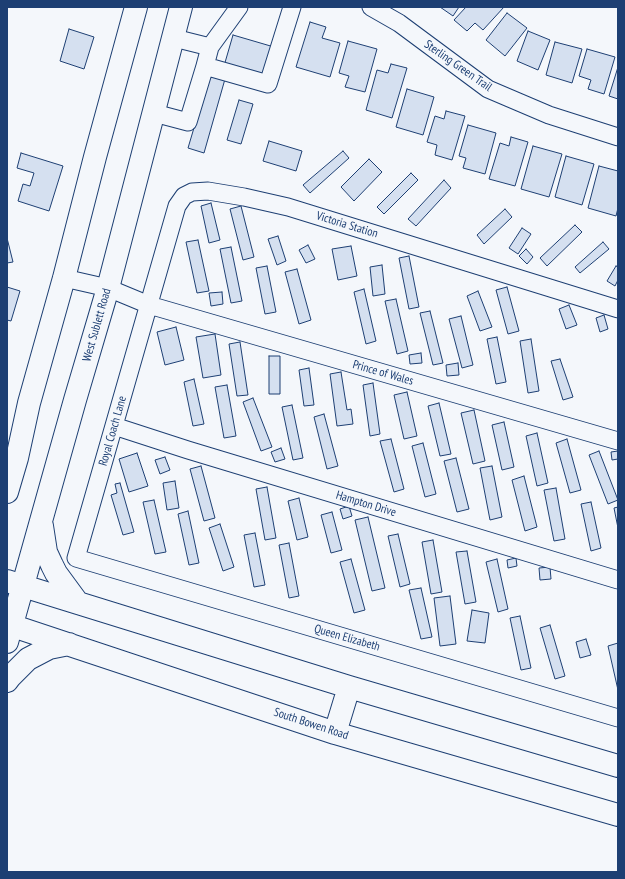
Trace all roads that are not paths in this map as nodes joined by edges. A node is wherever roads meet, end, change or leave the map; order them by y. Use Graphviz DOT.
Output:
graph roads {
  1 [pos="136,7"];
  2 [pos="181,7"];
  3 [pos="239,7"];
  4 [pos="292,7"];
  5 [pos="371,7"];
  6 [pos="174,38"];
  7 [pos="210,47"];
  8 [pos="205,66"];
  9 [pos="154,113"];
  10 [pos="618,137"];
  11 [pos="64,278"];
  12 [pos="108,288"];
  13 [pos="149,305"];
  14 [pos="618,309"];
  15 [pos="114,426"];
  16 [pos="618,441"];
  17 [pos="12,457"];
  18 [pos="7,492"];
  19 [pos="41,521"];
  20 [pos="76,558"];
  21 [pos="618,580"];
  22 [pos="15,584"];
  23 [pos="78,603"];
  24 [pos="8,630"];
  25 [pos="69,644"];
  26 [pos="7,681"];
  27 [pos="349,687"];
  28 [pos="618,718"];
  29 [pos="335,733"];
  30 [pos="618,766"];
  31 [pos="618,815"];
  1 -- 11 [label="main road"];
  2 -- 6 [label="main road, West Sublett Road"];
  3 -- 7 [label="street"];
  4 -- 8 [label="street"];
  5 -- 10 [label="street, Sterling Green Trail"];
  6 -- 7 [label="street"];
  6 -- 9 [label="main road, West Sublett Road"];
  7 -- 8 [label="street"];
  8 -- 9 [label="street"];
  9 -- 12 [label="main road, West Sublett Road"];
  11 -- 12 [label="street, Prince of Wales"];
  11 -- 17 [label="main road"];
  12 -- 13 [label="street, Prince of Wales"];
  12 -- 19 [label="main road, West Sublett Road"];
  13 -- 14 [label="street, Victoria Station"];
  13 -- 15 [label="street, Royal Coach Lane"];
  13 -- 16 [label="street, Prince of Wales"];
  15 -- 20 [label="street, Royal Coach Lane"];
  15 -- 21 [label="street, Hampton Drive"];
  17 -- 18 [label="main road"];
  19 -- 22 [label="main road, West Sublett Road"];
  19 -- 23 [label="main road"];
  20 -- 28 [label="street, Queen Elizabeth"];
  22 -- 23 [label="main road"];
  22 -- 24 [label="main road, West Sublett Road"];
  23 -- 27 [label="main road"];
  24 -- 25 [label="main road, South Bowen Road"];
  25 -- 26 [label="main road"];
  25 -- 29 [label="main road, South Bowen Road"];
  27 -- 29 [label="main road"];
  27 -- 30 [label="main road"];
  29 -- 31 [label="main road, South Bowen Road"];
}
